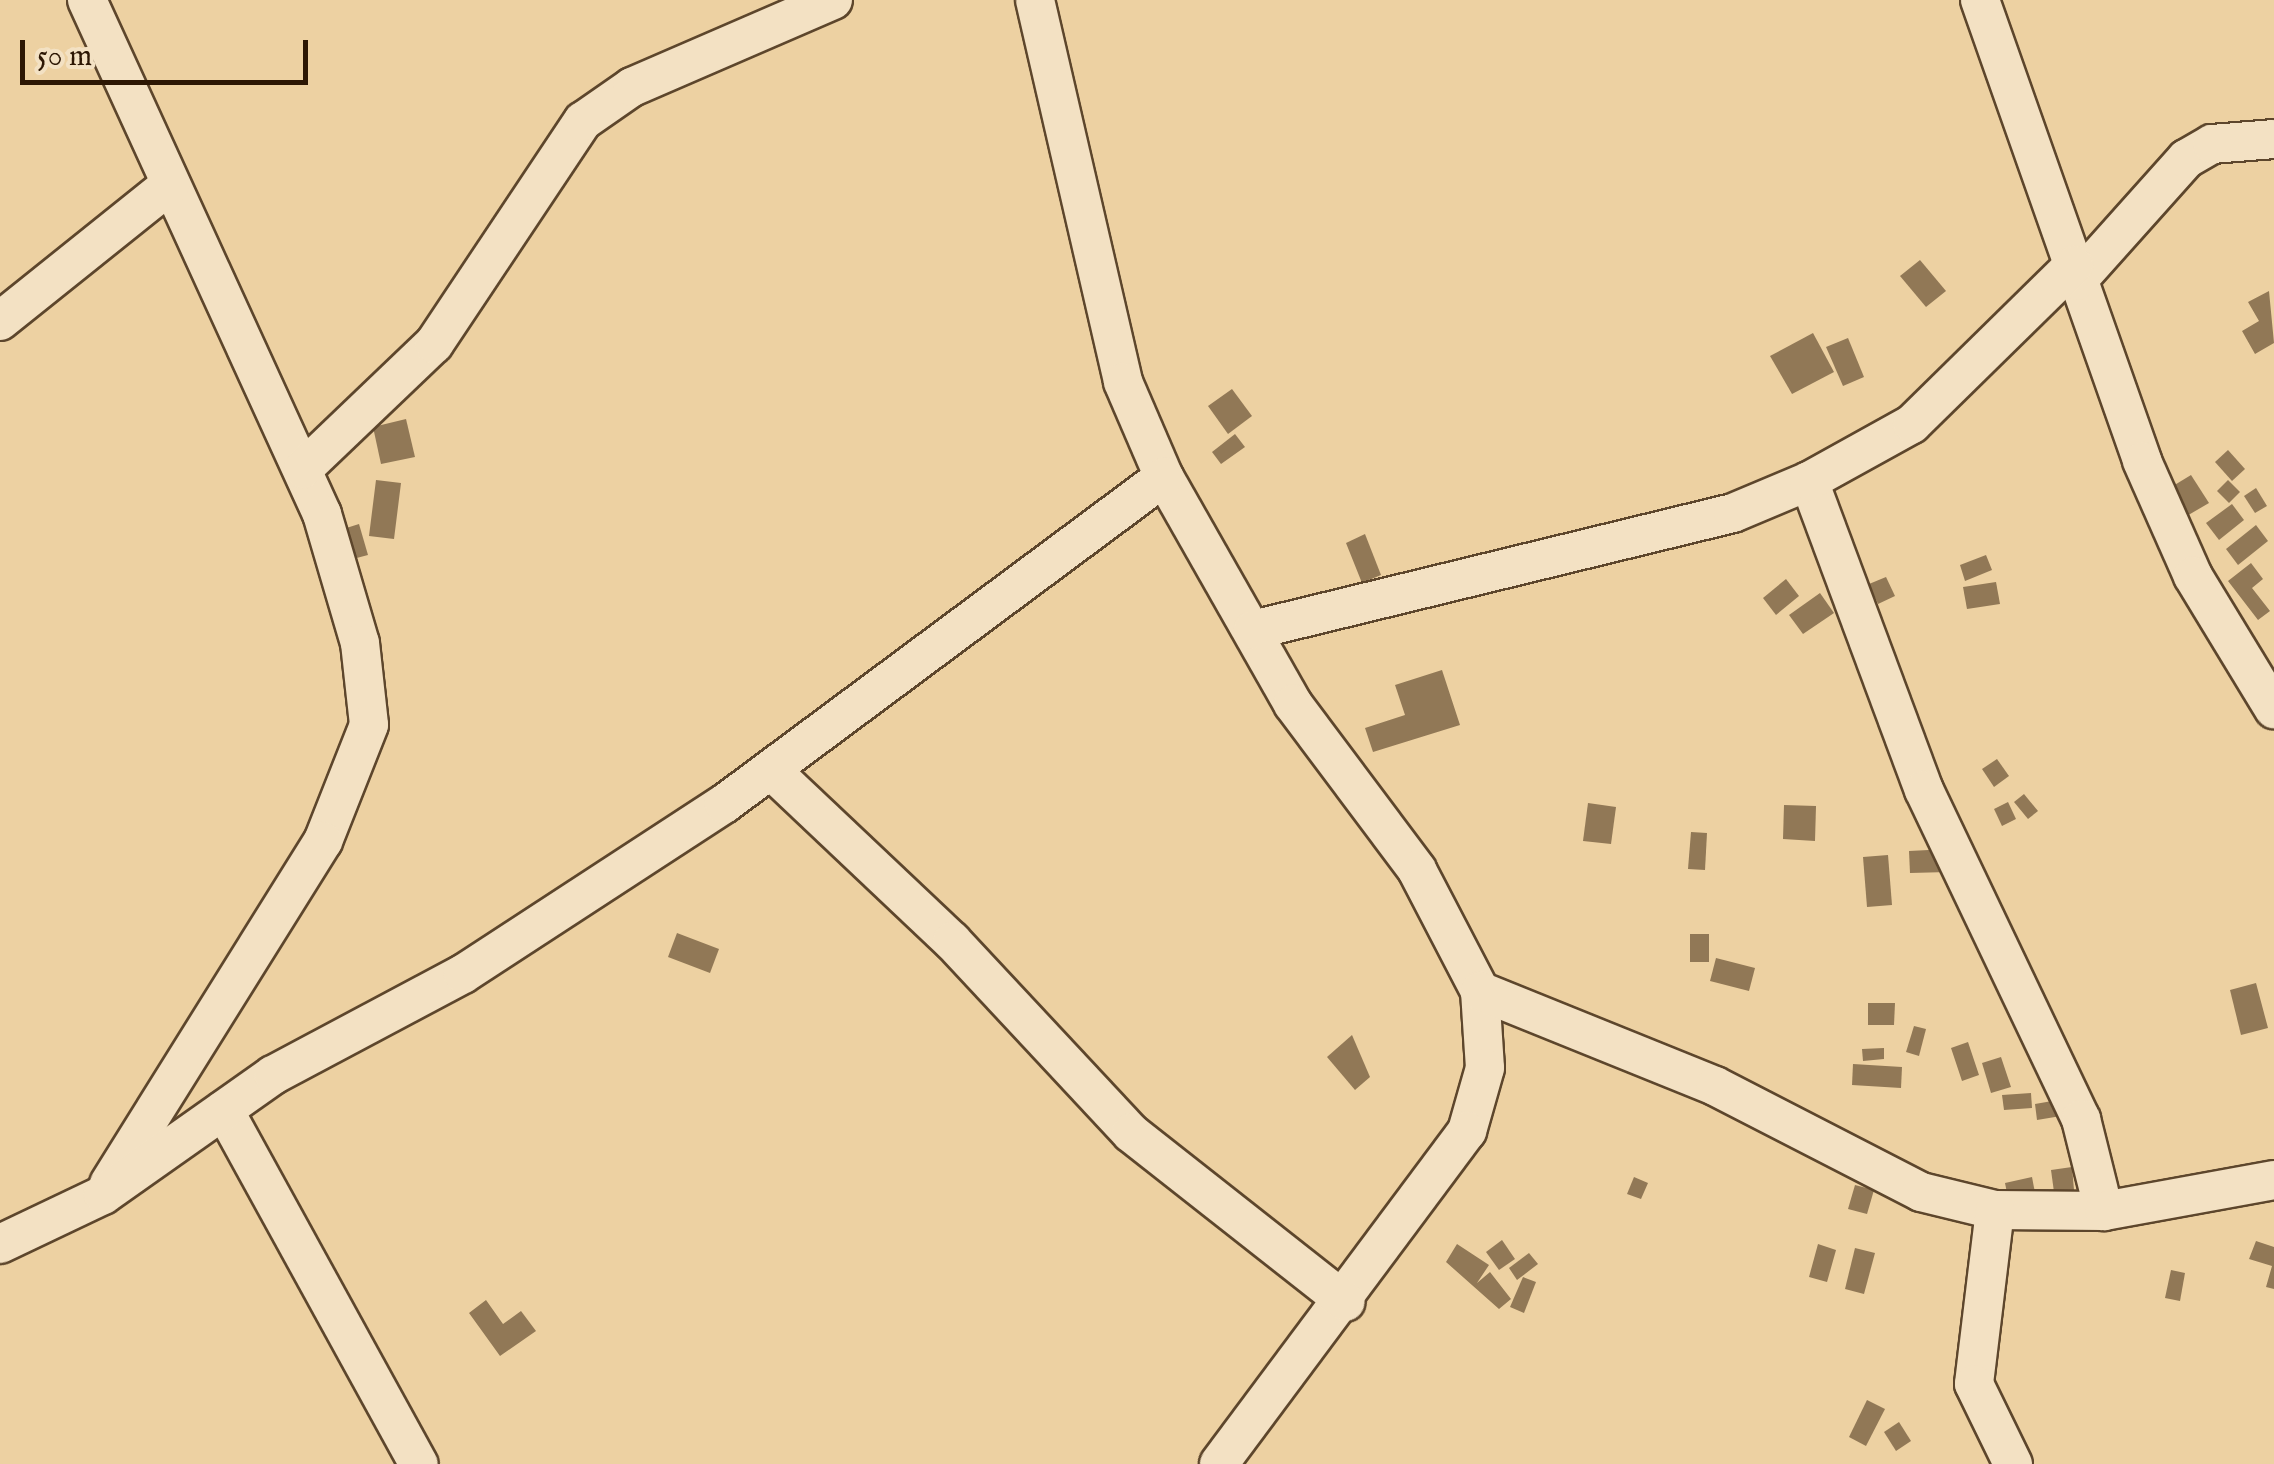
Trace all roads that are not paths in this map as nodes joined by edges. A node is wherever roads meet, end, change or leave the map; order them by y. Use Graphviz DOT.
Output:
graph roads {
  1 [pos="87,0"];
  2 [pos="833,0"];
  3 [pos="1035,0"];
  4 [pos="1980,0"];
  5 [pos="2274,139"];
  6 [pos="170,185"];
  7 [pos="2076,273"];
  8 [pos="0,321"];
  9 [pos="303,469"];
  10 [pos="1164,476"];
  11 [pos="1809,481"];
  12 [pos="1253,630"];
  13 [pos="2274,709"];
  14 [pos="771,770"];
  15 [pos="1480,991"];
  16 [pos="224,1110"];
  17 [pos="2274,1180"];
  18 [pos="103,1195"];
  19 [pos="1995,1210"];
  20 [pos="2104,1211"];
  21 [pos="0,1244"];
  22 [pos="1346,1302"];
  23 [pos="418,1464"];
  24 [pos="1219,1464"];
  25 [pos="2014,1464"];
  1 -- 6 [label="street"];
  2 -- 9 [label="street"];
  3 -- 10 [label="street"];
  4 -- 7 [label="street"];
  5 -- 7 [label="street"];
  6 -- 8 [label="street"];
  6 -- 9 [label="street"];
  7 -- 11 [label="street"];
  7 -- 13 [label="street"];
  9 -- 18 [label="street"];
  10 -- 12 [label="street"];
  10 -- 14 [label="street"];
  11 -- 12 [label="street"];
  11 -- 20 [label="street"];
  12 -- 15 [label="street"];
  14 -- 16 [label="street"];
  14 -- 22 [label="street"];
  15 -- 19 [label="street"];
  15 -- 22 [label="street"];
  16 -- 18 [label="street"];
  16 -- 23 [label="street"];
  17 -- 20 [label="street"];
  18 -- 21 [label="street"];
  19 -- 20 [label="street"];
  19 -- 25 [label="street"];
  22 -- 24 [label="street"];
}
